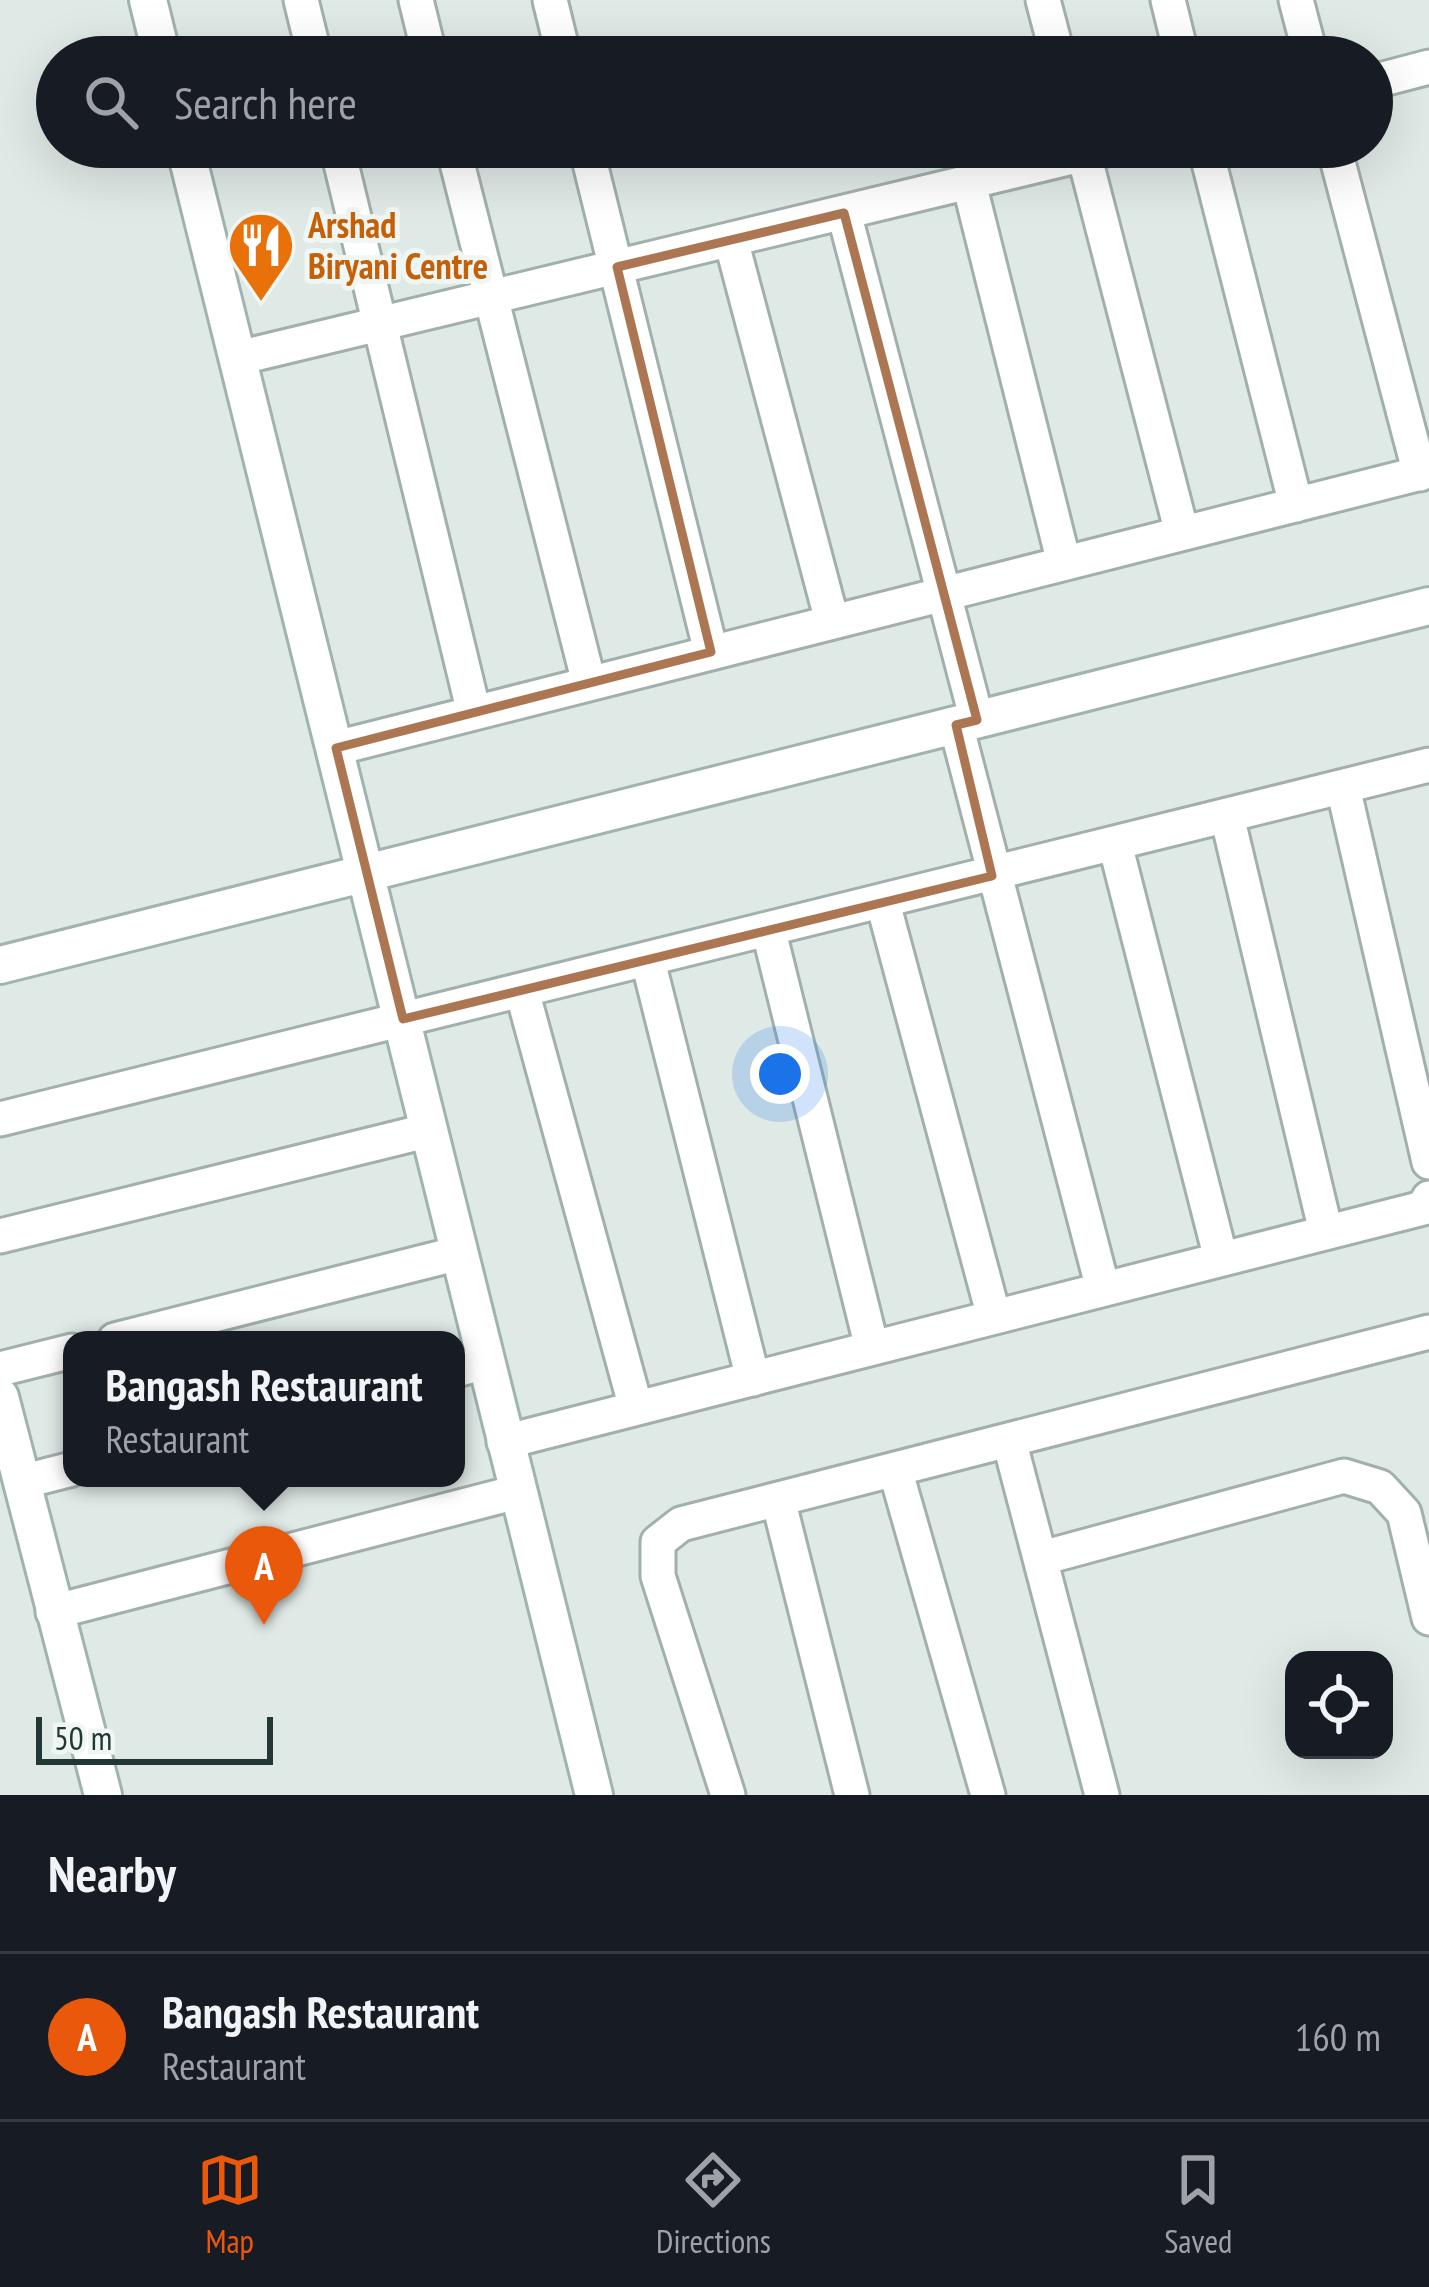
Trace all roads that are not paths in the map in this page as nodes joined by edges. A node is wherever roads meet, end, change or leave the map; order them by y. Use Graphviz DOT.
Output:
graph roads {
  1 [pos="148,0"];
  2 [pos="302,0"];
  3 [pos="416,0"];
  4 [pos="550,0"];
  5 [pos="1043,0"];
  6 [pos="1168,0"];
  7 [pos="1296,0"];
  8 [pos="157,36"];
  9 [pos="310,36"];
  10 [pos="425,36"];
  11 [pos="559,36"];
  12 [pos="1052,36"];
  13 [pos="1177,36"];
  14 [pos="1305,36"];
  15 [pos="1429,67"];
  16 [pos="1393,76"];
  17 [pos="190,168"];
  18 [pos="342,168"];
  19 [pos="457,168"];
  20 [pos="591,168"];
  21 [pos="1025,168"];
  22 [pos="1097,168"];
  23 [pos="1210,168"];
  24 [pos="1340,168"];
  25 [pos="969,183"];
  26 [pos="844,213"];
  27 [pos="731,240"];
  28 [pos="616,267"];
  29 [pos="490,298"];
  30 [pos="380,324"];
  31 [pos="238,358"];
  32 [pos="1425,473"];
  33 [pos="1296,505"];
  34 [pos="1182,533"];
  35 [pos="1064,562"];
  36 [pos="941,593"];
  37 [pos="1429,606"];
  38 [pos="832,621"];
  39 [pos="711,652"];
  40 [pos="589,683"];
  41 [pos="474,713"];
  42 [pos="966,723"];
  43 [pos="336,748"];
  44 [pos="1429,765"];
  45 [pos="1342,787"];
  46 [pos="1227,816"];
  47 [pos="1115,844"];
  48 [pos="368,874"];
  49 [pos="992,876"];
  50 [pos="883,903"];
  51 [pos="770,932"];
  52 [pos="647,961"];
  53 [pos="0,965"];
  54 [pos="522,991"];
  55 [pos="403,1019"];
  56 [pos="0,1119"];
  57 [pos="430,1130"];
  58 [pos="1429,1162"];
  59 [pos="1429,1198"];
  60 [pos="1326,1232"];
  61 [pos="0,1236"];
  62 [pos="459,1253"];
  63 [pos="1221,1259"];
  64 [pos="1102,1289"];
  65 [pos="994,1317"];
  66 [pos="151,1331"];
  67 [pos="1429,1332"];
  68 [pos="872,1348"];
  69 [pos="63,1353"];
  70 [pos="471,1366"];
  71 [pos="0,1369"];
  72 [pos="753,1378"];
  73 [pos="0,1397"];
  74 [pos="636,1408"];
  75 [pos="1009,1440"];
  76 [pos="504,1442"];
  77 [pos="895,1469"];
  78 [pos="63,1471"];
  79 [pos="21,1482"];
  80 [pos="517,1492"];
  81 [pos="778,1499"];
  82 [pos="1042,1558"];
  83 [pos="53,1612"];
  84 [pos="1429,1618"];
  85 [pos="103,1795"];
  86 [pos="594,1795"];
  87 [pos="728,1795"];
  88 [pos="852,1795"];
  89 [pos="988,1795"];
  90 [pos="1102,1795"];
  1 -- 8 [label="street"];
  2 -- 9 [label="street"];
  3 -- 10 [label="street"];
  4 -- 11 [label="street"];
  5 -- 12 [label="street"];
  6 -- 13 [label="street"];
  7 -- 14 [label="street"];
  15 -- 16 [label="street"];
  17 -- 31 [label="street"];
  18 -- 30 [label="street"];
  19 -- 29 [label="street"];
  20 -- 28 [label="street"];
  21 -- 25 [label="street"];
  22 -- 34 [label="street"];
  23 -- 33 [label="street"];
  24 -- 32 [label="street"];
  25 -- 26 [label="street"];
  25 -- 35 [label="street"];
  26 -- 27 [label="street"];
  26 -- 36 [label="street"];
  27 -- 28 [label="street"];
  27 -- 38 [label="street"];
  28 -- 29 [label="street"];
  28 -- 39 [label="street"];
  29 -- 30 [label="street"];
  29 -- 40 [label="street"];
  30 -- 31 [label="street"];
  30 -- 41 [label="street"];
  31 -- 43 [label="street"];
  32 -- 33 [label="street"];
  33 -- 34 [label="street"];
  34 -- 35 [label="street"];
  35 -- 36 [label="street"];
  36 -- 38 [label="street"];
  36 -- 42 [label="street"];
  37 -- 42 [label="street"];
  38 -- 39 [label="street"];
  39 -- 40 [label="street"];
  40 -- 41 [label="street"];
  41 -- 43 [label="street"];
  42 -- 48 [label="street"];
  42 -- 49 [label="street"];
  43 -- 48 [label="street"];
  44 -- 45 [label="street"];
  45 -- 46 [label="street"];
  45 -- 58 [label="street"];
  46 -- 47 [label="street"];
  46 -- 60 [label="street"];
  47 -- 49 [label="street"];
  47 -- 63 [label="street"];
  48 -- 53 [label="street"];
  48 -- 55 [label="street"];
  49 -- 50 [label="street"];
  49 -- 64 [label="street"];
  50 -- 51 [label="street"];
  50 -- 65 [label="street"];
  51 -- 52 [label="street"];
  51 -- 68 [label="street"];
  52 -- 54 [label="street"];
  52 -- 72 [label="street"];
  54 -- 55 [label="street"];
  54 -- 74 [label="street"];
  55 -- 56 [label="street"];
  55 -- 57 [label="street"];
  57 -- 61 [label="street"];
  57 -- 62 [label="street"];
  59 -- 60 [label="street"];
  60 -- 63 [label="street"];
  62 -- 66 [label="street"];
  62 -- 70 [label="street"];
  63 -- 64 [label="street"];
  64 -- 65 [label="street"];
  65 -- 68 [label="street"];
  67 -- 75 [label="street"];
  68 -- 72 [label="street"];
  69 -- 71 [label="street"];
  70 -- 76 [label="street"];
  72 -- 74 [label="street"];
  73 -- 79 [label="street"];
  74 -- 76 [label="street"];
  75 -- 77 [label="street"];
  75 -- 82 [label="street"];
  76 -- 80 [label="street"];
  77 -- 81 [label="street"];
  77 -- 89 [label="street"];
  78 -- 79 [label="street"];
  79 -- 83 [label="street"];
  80 -- 83 [label="street"];
  80 -- 86 [label="street"];
  81 -- 87 [label="street"];
  81 -- 88 [label="street"];
  82 -- 84 [label="street"];
  82 -- 90 [label="street"];
  83 -- 85 [label="street"];
}
